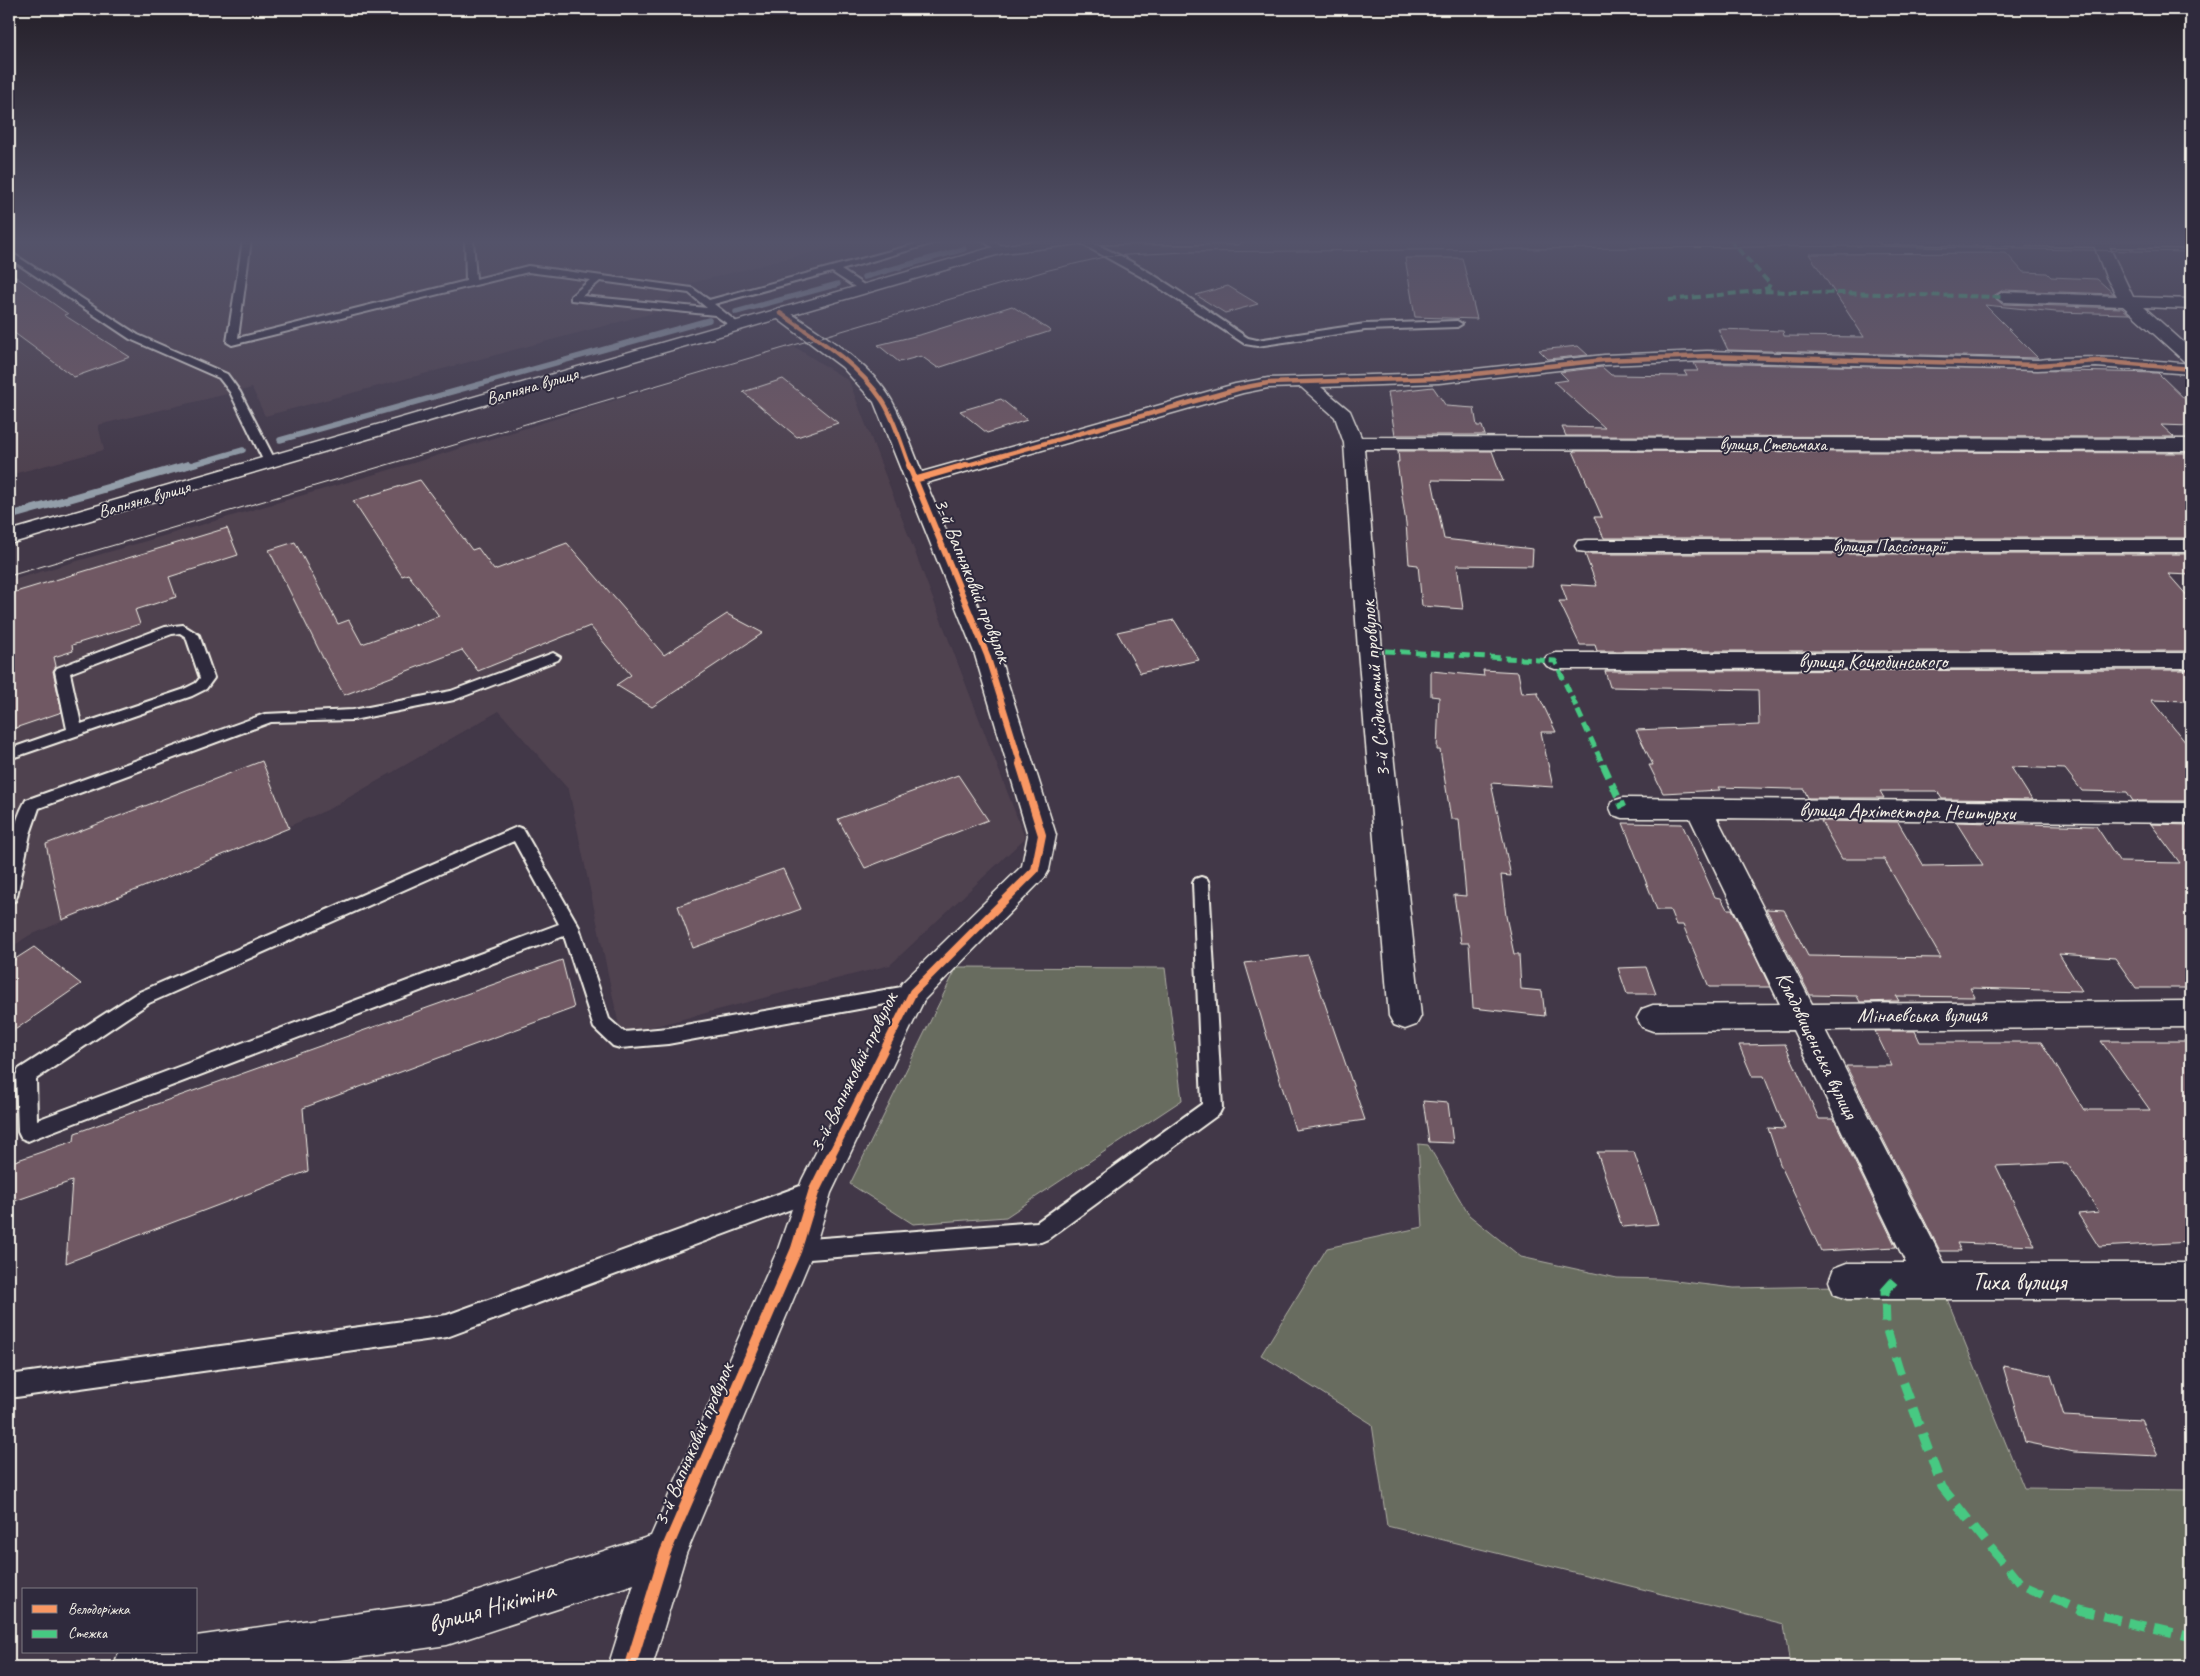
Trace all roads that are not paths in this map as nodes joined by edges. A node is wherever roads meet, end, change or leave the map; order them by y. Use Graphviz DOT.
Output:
graph roads {
  1 [pos="106,318"];
  2 [pos="235,318"];
  3 [pos="327,318"];
  4 [pos="726,318"];
  5 [pos="762,318"];
  6 [pos="787,318"];
  7 [pos="1210,318"];
  8 [pos="2146,318"];
  9 [pos="1457,324"];
  10 [pos="735,326"];
  11 [pos="2191,358"];
  12 [pos="2191,368"];
  13 [pos="1304,382"];
  14 [pos="1354,443"];
  15 [pos="2191,445"];
  16 [pos="270,462"];
  17 [pos="914,480"];
  18 [pos="9,538"];
  19 [pos="1586,546"];
  20 [pos="2191,546"];
  21 [pos="553,657"];
  22 [pos="1555,661"];
  23 [pos="2191,661"];
  24 [pos="75,732"];
  25 [pos="9,754"];
  26 [pos="1623,808"];
  27 [pos="1699,809"];
  28 [pos="2191,813"];
  29 [pos="1201,883"];
  30 [pos="9,896"];
  31 [pos="570,927"];
  32 [pos="913,992"];
  33 [pos="2191,1014"];
  34 [pos="1802,1015"];
  35 [pos="1405,1016"];
  36 [pos="1653,1018"];
  37 [pos="814,1191"];
  38 [pos="796,1250"];
  39 [pos="1847,1281"];
  40 [pos="1934,1281"];
  41 [pos="2191,1281"];
  42 [pos="9,1387"];
  43 [pos="665,1553"];
  44 [pos="135,1667"];
  45 [pos="630,1667"];
  1 -- 16 [label="lane"];
  2 -- 3 [label="lane"];
  4 -- 10 [label="lane"];
  5 -- 10 [label="street, Вапняна вулиця"];
  6 -- 17 [label="street, 3-й Вапняковий провулок"];
  7 -- 9 [label="lane"];
  8 -- 11 [label="street"];
  10 -- 16 [label="street, Вапняна вулиця"];
  12 -- 13 [label="street"];
  13 -- 14 [label="street, 3-й Східчастий провулок"];
  13 -- 17 [label="street"];
  14 -- 15 [label="street, вулиця Стельмаха"];
  14 -- 35 [label="street, 3-й Східчастий провулок"];
  16 -- 18 [label="street, Вапняна вулиця"];
  17 -- 32 [label="street, 3-й Вапняковий провулок"];
  19 -- 20 [label="street, вулиця Пассіонарії"];
  21 -- 30 [label="lane"];
  22 -- 23 [label="street, вулиця Коцюбинського"];
  24 -- 24 [label="lane"];
  24 -- 25 [label="lane"];
  26 -- 27 [label="street, вулиця Архітектора Нештурхи"];
  27 -- 28 [label="street, вулиця Архітектора Нештурхи"];
  27 -- 34 [label="street, Кладовищенська вулиця"];
  29 -- 38 [label="lane"];
  31 -- 31 [label="lane"];
  31 -- 32 [label="lane"];
  32 -- 37 [label="street, 3-й Вапняковий провулок"];
  33 -- 34 [label="street, Мінаєвська вулиця"];
  34 -- 36 [label="street, Мінаєвська вулиця"];
  34 -- 40 [label="street, Кладовищенська вулиця"];
  37 -- 38 [label="street, 3-й Вапняковий провулок"];
  37 -- 42 [label="lane"];
  38 -- 43 [label="street, 3-й Вапняковий провулок"];
  39 -- 40 [label="street, Тиха вулиця"];
  40 -- 41 [label="street, Тиха вулиця"];
  43 -- 44 [label="street, вулиця Нікітіна"];
  43 -- 45 [label="street"];
}
